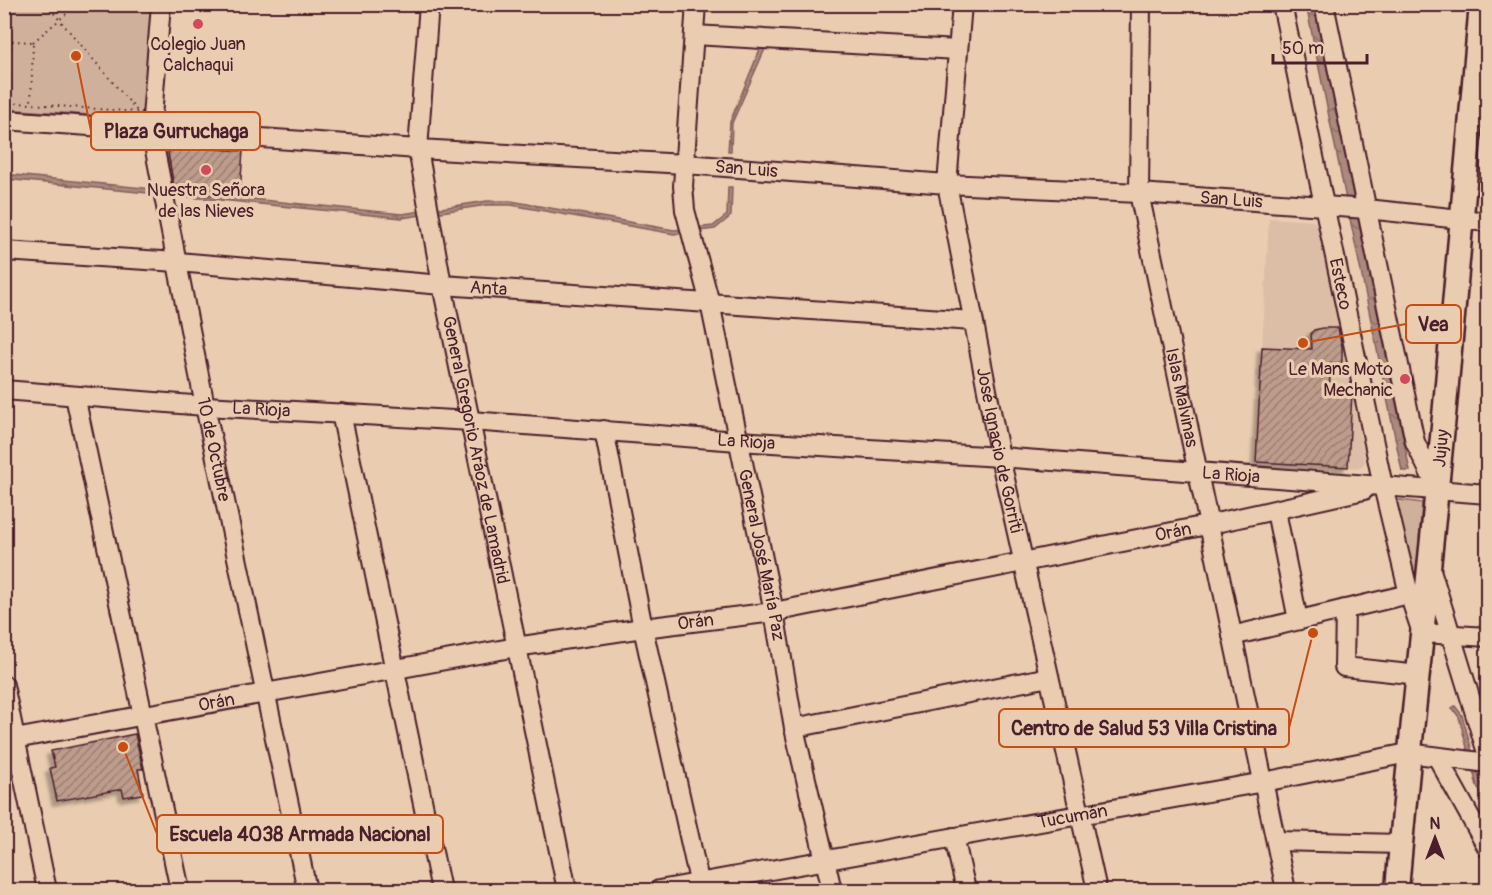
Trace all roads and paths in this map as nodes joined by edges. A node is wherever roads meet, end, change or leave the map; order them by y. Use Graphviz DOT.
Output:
graph roads {
  1 [pos="9,4"];
  2 [pos="20,4"];
  3 [pos="38,4"];
  4 [pos="46,4"];
  5 [pos="78,4"];
  6 [pos="161,4"];
  7 [pos="429,4"];
  8 [pos="696,4"];
  9 [pos="962,4"];
  10 [pos="1141,4"];
  11 [pos="1282,4"];
  12 [pos="1324,4"];
  13 [pos="1481,4"];
  14 [pos="4,8"];
  15 [pos="60,20"];
  16 [pos="4,32"];
  17 [pos="693,35"];
  18 [pos="12,41"];
  19 [pos="33,42"];
  20 [pos="958,50"];
  21 [pos="1481,86"];
  22 [pos="139,100"];
  23 [pos="31,104"];
  24 [pos="6,108"];
  25 [pos="138,112"];
  26 [pos="151,130"];
  27 [pos="418,149"];
  28 [pos="685,164"];
  29 [pos="947,184"];
  30 [pos="1139,193"];
  31 [pos="1325,206"];
  32 [pos="1367,209"];
  33 [pos="1461,219"];
  34 [pos="1488,222"];
  35 [pos="4,251"];
  36 [pos="178,262"];
  37 [pos="442,285"];
  38 [pos="710,303"];
  39 [pos="973,321"];
  40 [pos="4,390"];
  41 [pos="75,396"];
  42 [pos="205,406"];
  43 [pos="341,413"];
  44 [pos="471,421"];
  45 [pos="604,430"];
  46 [pos="738,441"];
  47 [pos="1000,457"];
  48 [pos="1197,473"];
  49 [pos="1383,486"];
  50 [pos="1437,488"];
  51 [pos="1488,494"];
  52 [pos="1276,511"];
  53 [pos="1207,525"];
  54 [pos="1025,562"];
  55 [pos="1429,565"];
  56 [pos="1409,594"];
  57 [pos="1345,609"];
  58 [pos="774,612"];
  59 [pos="1298,620"];
  60 [pos="643,628"];
  61 [pos="1422,633"];
  62 [pos="1451,634"];
  63 [pos="1232,636"];
  64 [pos="1488,637"];
  65 [pos="516,647"];
  66 [pos="394,668"];
  67 [pos="1419,675"];
  68 [pos="1049,677"];
  69 [pos="4,685"];
  70 [pos="264,693"];
  71 [pos="143,716"];
  72 [pos="794,728"];
  73 [pos="10,740"];
  74 [pos="1408,753"];
  75 [pos="1446,758"];
  76 [pos="1486,760"];
  77 [pos="1264,782"];
  78 [pos="1080,814"];
  79 [pos="954,837"];
  80 [pos="1276,841"];
  81 [pos="1401,844"];
  82 [pos="1488,849"];
  83 [pos="825,860"];
  84 [pos="700,887"];
  85 [pos="47,891"];
  86 [pos="180,891"];
  87 [pos="307,891"];
  88 [pos="441,891"];
  89 [pos="567,891"];
  90 [pos="658,891"];
  91 [pos="831,891"];
  92 [pos="966,891"];
  93 [pos="1097,891"];
  94 [pos="1286,891"];
  95 [pos="1397,891"];
  1 -- 14 [label="path"];
  2 -- 3 [label="path"];
  4 -- 15 [label="path"];
  5 -- 15 [label="path"];
  6 -- 26 [label="street, 10 de Octubre"];
  7 -- 27 [label="street, General Gregorio Aráoz de Lamadrid"];
  8 -- 17 [label="street, General José María Paz"];
  9 -- 20 [label="street, José Ignacio de Gorriti"];
  10 -- 30 [label="street, Islas Malvinas"];
  11 -- 31 [label="street, Esteco"];
  12 -- 32 [label="street"];
  13 -- 21 [label="main road, Jujuy"];
  15 -- 19 [label="path"];
  15 -- 25 [label="path"];
  16 -- 18 [label="path"];
  17 -- 20 [label="street"];
  17 -- 28 [label="street, General José María Paz"];
  18 -- 19 [label="path"];
  18 -- 24 [label="path"];
  19 -- 23 [label="path"];
  20 -- 29 [label="street, José Ignacio de Gorriti"];
  21 -- 33 [label="main road, Jujuy"];
  22 -- 25 [label="path"];
  23 -- 24 [label="path"];
  23 -- 25 [label="path"];
  24 -- 26 [label="street, San Luis"];
  26 -- 27 [label="street, San Luis"];
  26 -- 36 [label="street, 10 de Octubre"];
  27 -- 28 [label="street, San Luis"];
  27 -- 37 [label="street, General Gregorio Aráoz de Lamadrid"];
  28 -- 29 [label="street, San Luis"];
  28 -- 38 [label="street, General José María Paz"];
  29 -- 30 [label="street, San Luis"];
  29 -- 39 [label="street, José Ignacio de Gorriti"];
  30 -- 31 [label="street, San Luis"];
  30 -- 48 [label="street, Islas Malvinas"];
  31 -- 32 [label="street, San Luis"];
  31 -- 49 [label="street, Esteco"];
  32 -- 33 [label="street, San Luis"];
  32 -- 50 [label="street"];
  33 -- 34 [label="street, San Luis"];
  33 -- 50 [label="main road, Jujuy"];
  35 -- 36 [label="street, Anta"];
  36 -- 37 [label="street, Anta"];
  36 -- 42 [label="street, 10 de Octubre"];
  37 -- 38 [label="street, Anta"];
  37 -- 44 [label="street, General Gregorio Aráoz de Lamadrid"];
  38 -- 39 [label="street, Anta"];
  38 -- 46 [label="street, General José María Paz"];
  39 -- 47 [label="street, José Ignacio de Gorriti"];
  40 -- 41 [label="street, La Rioja"];
  41 -- 42 [label="street, La Rioja"];
  41 -- 71 [label="street"];
  42 -- 43 [label="street, La Rioja"];
  42 -- 70 [label="street, 10 de Octubre"];
  43 -- 44 [label="street, La Rioja"];
  43 -- 66 [label="street"];
  44 -- 45 [label="street, La Rioja"];
  44 -- 65 [label="street, General Gregorio Aráoz de Lamadrid"];
  45 -- 46 [label="street, La Rioja"];
  45 -- 60 [label="street"];
  46 -- 47 [label="street, La Rioja"];
  46 -- 58 [label="street, General José María Paz"];
  47 -- 48 [label="street, La Rioja"];
  47 -- 54 [label="street, José Ignacio de Gorriti"];
  48 -- 49 [label="street, La Rioja"];
  48 -- 53 [label="street, Islas Malvinas"];
  49 -- 50 [label="street, La Rioja"];
  49 -- 52 [label="street, Orán"];
  49 -- 56 [label="street, Esteco"];
  50 -- 51 [label="street, La Rioja"];
  50 -- 55 [label="main road, Jujuy"];
  52 -- 53 [label="street, Orán"];
  52 -- 59 [label="street"];
  53 -- 54 [label="street, Orán"];
  53 -- 63 [label="street, Islas Malvinas"];
  54 -- 58 [label="street, Orán"];
  54 -- 68 [label="street, José Ignacio de Gorriti"];
  55 -- 61 [label="main road, Jujuy"];
  55 -- 62 [label="street"];
  56 -- 57 [label="street"];
  56 -- 61 [label="street, Esteco"];
  57 -- 59 [label="street"];
  57 -- 67 [label="street"];
  58 -- 60 [label="street, Orán"];
  58 -- 72 [label="street, General José María Paz"];
  59 -- 63 [label="street"];
  60 -- 65 [label="street, Orán"];
  60 -- 84 [label="street"];
  61 -- 62 [label="street"];
  61 -- 67 [label="main road, Jujuy"];
  62 -- 64 [label="street"];
  62 -- 76 [label="street"];
  63 -- 77 [label="street, Islas Malvinas"];
  65 -- 66 [label="street, Orán"];
  65 -- 89 [label="street, General Gregorio Aráoz de Lamadrid"];
  66 -- 70 [label="street, Orán"];
  66 -- 88 [label="street"];
  67 -- 74 [label="main road, Jujuy"];
  68 -- 72 [label="street"];
  68 -- 78 [label="street, José Ignacio de Gorriti"];
  69 -- 73 [label="street"];
  70 -- 71 [label="street, Orán"];
  70 -- 87 [label="street, 10 de Octubre"];
  71 -- 73 [label="street, Orán"];
  71 -- 86 [label="street"];
  72 -- 83 [label="street, General José María Paz"];
  73 -- 85 [label="street"];
  74 -- 75 [label="street, Tucumán"];
  74 -- 77 [label="street, Tucumán"];
  74 -- 81 [label="main road, Jujuy"];
  75 -- 76 [label="street, Tucumán"];
  75 -- 82 [label="street"];
  77 -- 78 [label="street, Tucumán"];
  77 -- 80 [label="street, Islas Malvinas"];
  78 -- 79 [label="street, Tucumán"];
  78 -- 93 [label="street, José Ignacio de Gorriti"];
  79 -- 83 [label="street, Tucumán"];
  79 -- 92 [label="street"];
  80 -- 81 [label="street"];
  80 -- 94 [label="street, Islas Malvinas"];
  81 -- 95 [label="main road, Jujuy"];
  83 -- 84 [label="street, Tucumán"];
  83 -- 91 [label="street, General José María Paz"];
  84 -- 90 [label="street, Tucumán"];
}
